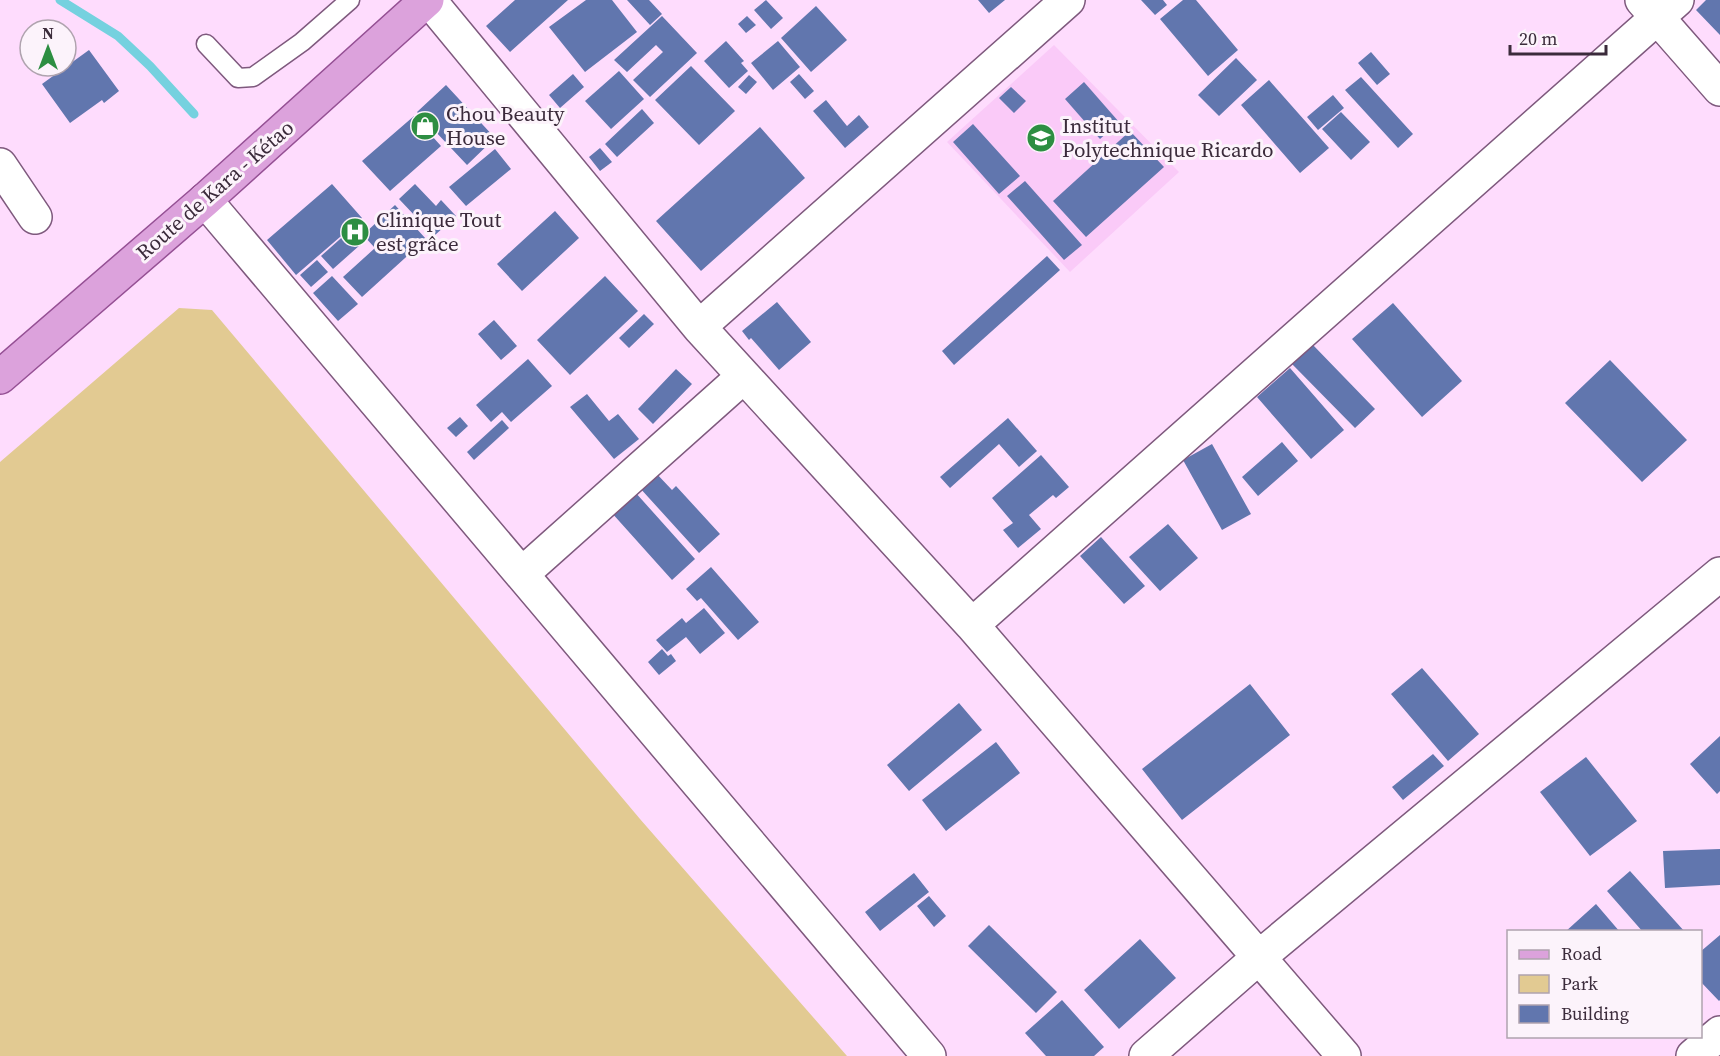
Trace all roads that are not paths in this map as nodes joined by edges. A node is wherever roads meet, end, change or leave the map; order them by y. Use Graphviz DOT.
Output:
graph roads {
  1 [pos="350,0"];
  2 [pos="428,0"];
  3 [pos="1068,0"];
  4 [pos="1659,6"];
  5 [pos="206,44"];
  6 [pos="1720,89"];
  7 [pos="0,165"];
  8 [pos="205,200"];
  9 [pos="34,217"];
  10 [pos="699,327"];
  11 [pos="744,376"];
  12 [pos="0,377"];
  13 [pos="522,574"];
  14 [pos="1720,574"];
  15 [pos="972,625"];
  16 [pos="1258,958"];
  17 [pos="1720,1033"];
  18 [pos="929,1056"];
  19 [pos="1146,1056"];
  20 [pos="1344,1056"];
  21 [pos="1693,1056"];
  1 -- 5 [label="lane"];
  2 -- 8 [label="main road, Route de Kara - Kétao"];
  2 -- 10 [label="street"];
  3 -- 10 [label="street"];
  4 -- 6 [label="street"];
  4 -- 15 [label="street"];
  7 -- 9 [label="street"];
  8 -- 12 [label="main road, Route de Kara - Kétao"];
  8 -- 13 [label="street"];
  10 -- 11 [label="street"];
  11 -- 13 [label="street"];
  11 -- 15 [label="street"];
  13 -- 18 [label="street"];
  14 -- 16 [label="street"];
  15 -- 16 [label="street"];
  16 -- 19 [label="street"];
  16 -- 20 [label="street"];
  17 -- 21 [label="street"];
}
